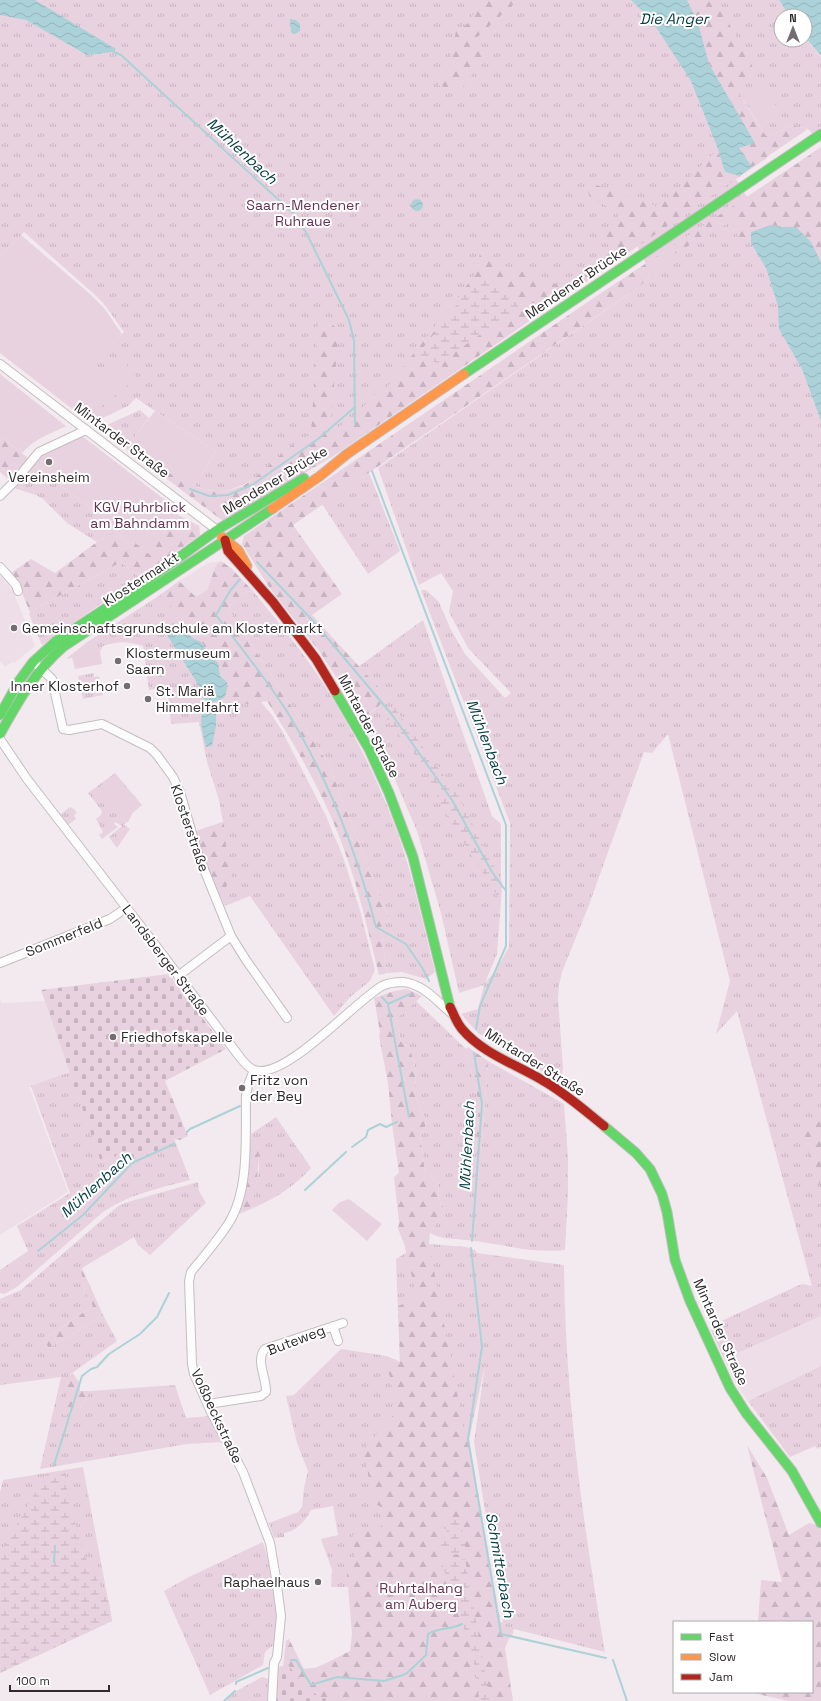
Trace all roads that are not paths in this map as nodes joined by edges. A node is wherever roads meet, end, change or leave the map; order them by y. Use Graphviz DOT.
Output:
graph roads {
  1 [pos="821,134"];
  2 [pos="0,364"];
  3 [pos="86,430"];
  4 [pos="347,454"];
  5 [pos="0,496"];
  6 [pos="217,530"];
  7 [pos="225,540"];
  8 [pos="0,567"];
  9 [pos="18,591"];
  10 [pos="37,665"];
  11 [pos="0,715"];
  12 [pos="0,734"];
  13 [pos="0,739"];
  14 [pos="126,908"];
  15 [pos="231,936"];
  16 [pos="0,963"];
  17 [pos="178,976"];
  18 [pos="446,992"];
  19 [pos="429,994"];
  20 [pos="452,1013"];
  21 [pos="287,1018"];
  22 [pos="254,1070"];
  23 [pos="343,1323"];
  24 [pos="333,1326"];
  25 [pos="338,1341"];
  26 [pos="208,1404"];
  27 [pos="821,1523"];
  28 [pos="272,1701"];
  1 -- 4 [label="main road, Mendener Brücke"];
  2 -- 3 [label="street, Mintarder Straße"];
  3 -- 5 [label="street"];
  3 -- 6 [label="street, Mintarder Straße"];
  4 -- 6 [label="main road, Mendener Brücke"];
  4 -- 7 [label="main road, Mendener Brücke"];
  6 -- 7 [label="main road, Mintarder Straße"];
  6 -- 10 [label="main road, Klostermarkt"];
  7 -- 10 [label="main road, Klostermarkt"];
  7 -- 18 [label="main road, Mintarder Straße"];
  8 -- 9 [label="street"];
  10 -- 11 [label="main road, Klostermarkt"];
  10 -- 12 [label="main road, Klostermarkt"];
  10 -- 15 [label="street, Klosterstraße"];
  13 -- 14 [label="street, Landsberger Straße"];
  14 -- 16 [label="street, Sommerfeld"];
  14 -- 17 [label="street, Landsberger Straße"];
  15 -- 17 [label="street"];
  15 -- 21 [label="street, Klosterstraße"];
  17 -- 22 [label="street, Landsberger Straße"];
  18 -- 19 [label="street"];
  18 -- 20 [label="main road, Mintarder Straße"];
  19 -- 20 [label="street"];
  19 -- 22 [label="street"];
  20 -- 27 [label="main road, Mintarder Straße"];
  22 -- 26 [label="street, Voßbeckstraße"];
  23 -- 24 [label="street, Buteweg"];
  24 -- 25 [label="street, Buteweg"];
  24 -- 26 [label="street, Buteweg"];
  26 -- 28 [label="street, Voßbeckstraße"];
}
